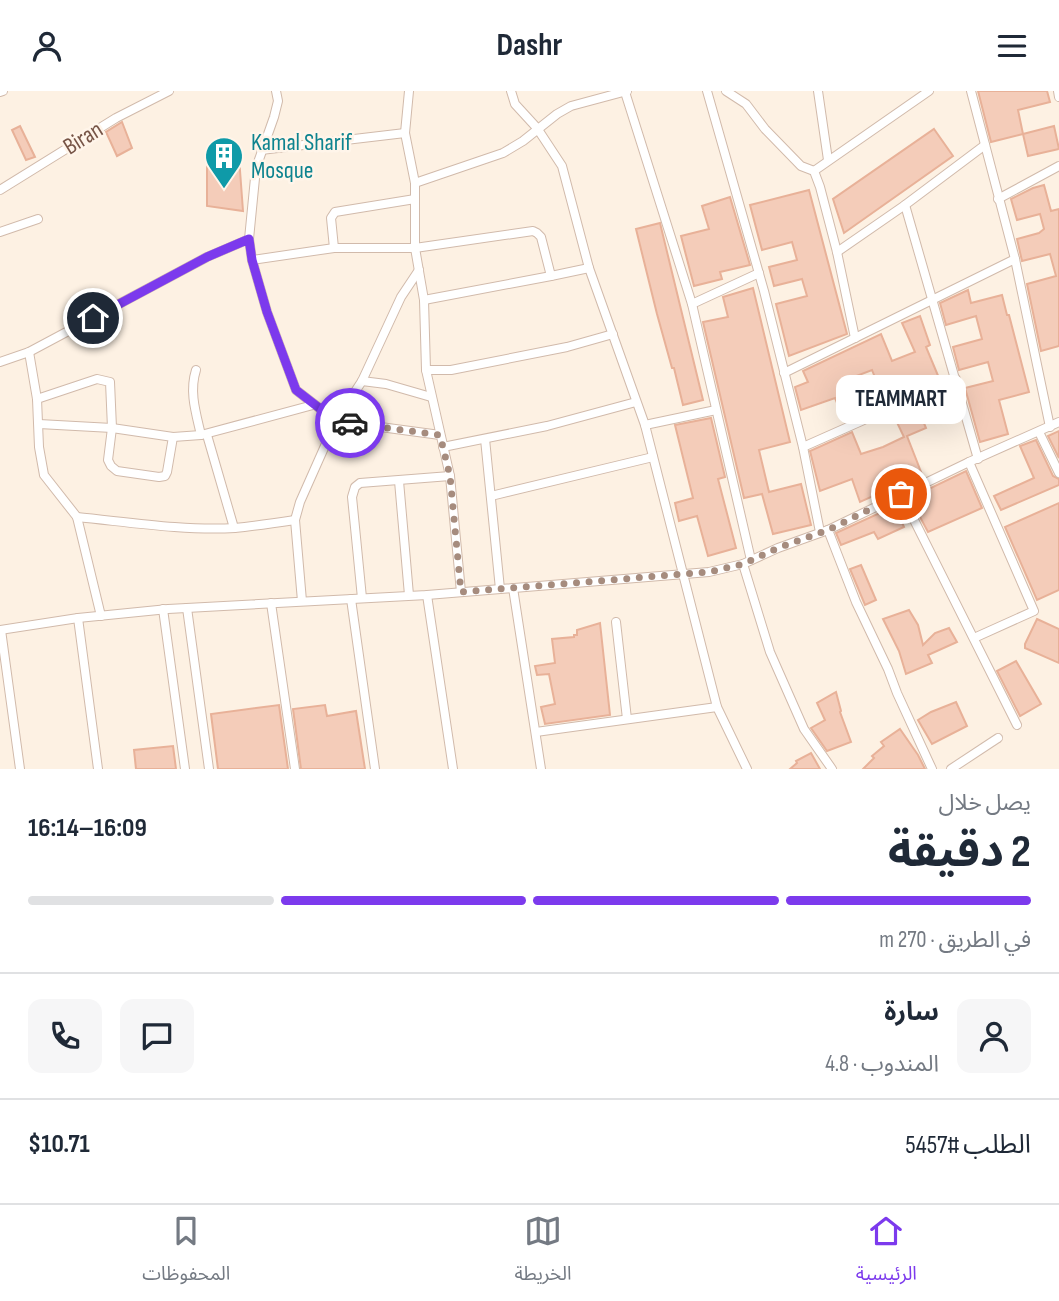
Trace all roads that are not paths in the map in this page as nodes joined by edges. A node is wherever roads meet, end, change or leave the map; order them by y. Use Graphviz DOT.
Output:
graph roads {
  1 [pos="169,91"];
  2 [pos="276,91"];
  3 [pos="409,91"];
  4 [pos="511,91"];
  5 [pos="626,91"];
  6 [pos="708,91"];
  7 [pos="726,91"];
  8 [pos="742,91"];
  9 [pos="818,91"];
  10 [pos="929,91"];
  11 [pos="971,91"];
  12 [pos="1058,91"];
  13 [pos="1059,97"];
  14 [pos="746,104"];
  15 [pos="537,128"];
  16 [pos="405,133"];
  17 [pos="985,145"];
  18 [pos="261,150"];
  19 [pos="828,160"];
  20 [pos="1059,166"];
  21 [pos="814,171"];
  22 [pos="415,183"];
  23 [pos="0,190"];
  24 [pos="415,199"];
  25 [pos="998,199"];
  26 [pos="905,205"];
  27 [pos="38,219"];
  28 [pos="0,232"];
  29 [pos="249,239"];
  30 [pos="334,248"];
  31 [pos="415,248"];
  32 [pos="837,252"];
  33 [pos="1014,259"];
  34 [pos="252,260"];
  35 [pos="589,268"];
  36 [pos="419,270"];
  37 [pos="759,273"];
  38 [pos="551,276"];
  39 [pos="932,299"];
  40 [pos="424,300"];
  41 [pos="692,304"];
  42 [pos="612,334"];
  43 [pos="855,338"];
  44 [pos="29,352"];
  45 [pos="0,362"];
  46 [pos="195,370"];
  47 [pos="426,370"];
  48 [pos="784,373"];
  49 [pos="956,379"];
  50 [pos="362,381"];
  51 [pos="431,397"];
  52 [pos="37,399"];
  53 [pos="636,402"];
  54 [pos="313,405"];
  55 [pos="716,410"];
  56 [pos="336,421"];
  57 [pos="1059,422"];
  58 [pos="38,424"];
  59 [pos="645,425"];
  60 [pos="1050,427"];
  61 [pos="111,428"];
  62 [pos="1039,432"];
  63 [pos="204,435"];
  64 [pos="440,435"];
  65 [pos="173,437"];
  66 [pos="485,439"];
  67 [pos="443,447"];
  68 [pos="803,447"];
  69 [pos="653,457"];
  70 [pos="974,460"];
  71 [pos="1059,473"];
  72 [pos="450,476"];
  73 [pos="399,481"];
  74 [pos="901,494"];
  75 [pos="491,496"];
  76 [pos="77,517"];
  77 [pos="295,520"];
  78 [pos="234,528"];
  79 [pos="824,531"];
  80 [pos="747,562"];
  81 [pos="683,574"];
  82 [pos="513,588"];
  83 [pos="500,589"];
  84 [pos="461,592"];
  85 [pos="427,594"];
  86 [pos="410,596"];
  87 [pos="362,598"];
  88 [pos="351,599"];
  89 [pos="302,601"];
  90 [pos="271,603"];
  91 [pos="187,608"];
  92 [pos="163,609"];
  93 [pos="101,616"];
  94 [pos="78,618"];
  95 [pos="616,622"];
  96 [pos="1,630"];
  97 [pos="974,638"];
  98 [pos="717,707"];
  99 [pos="627,719"];
  100 [pos="1017,725"];
  101 [pos="537,733"];
  102 [pos="998,738"];
  103 [pos="20,769"];
  104 [pos="98,769"];
  105 [pos="185,769"];
  106 [pos="209,769"];
  107 [pos="295,769"];
  108 [pos="375,769"];
  109 [pos="453,769"];
  110 [pos="541,769"];
  111 [pos="747,769"];
  112 [pos="832,769"];
  113 [pos="932,769"];
  114 [pos="951,769"];
  1 -- 23 [label="street, Biran"];
  2 -- 18 [label="street"];
  3 -- 16 [label="street"];
  4 -- 15 [label="street"];
  5 -- 15 [label="street"];
  5 -- 41 [label="street"];
  6 -- 37 [label="street"];
  7 -- 14 [label="street"];
  8 -- 14 [label="street"];
  9 -- 19 [label="street"];
  10 -- 19 [label="street"];
  11 -- 17 [label="street"];
  12 -- 13 [label="street"];
  14 -- 21 [label="street"];
  15 -- 22 [label="street"];
  15 -- 35 [label="street"];
  16 -- 18 [label="street"];
  16 -- 22 [label="street"];
  17 -- 25 [label="street"];
  17 -- 26 [label="street"];
  18 -- 29 [label="street"];
  19 -- 21 [label="street"];
  20 -- 25 [label="street"];
  21 -- 32 [label="street"];
  22 -- 24 [label="street"];
  24 -- 30 [label="street"];
  24 -- 31 [label="street"];
  25 -- 33 [label="street"];
  26 -- 32 [label="street"];
  26 -- 39 [label="street"];
  27 -- 28 [label="street"];
  29 -- 34 [label="street"];
  29 -- 44 [label="street"];
  30 -- 31 [label="street"];
  30 -- 34 [label="street"];
  31 -- 36 [label="street"];
  31 -- 38 [label="street"];
  32 -- 43 [label="street"];
  33 -- 39 [label="street"];
  33 -- 60 [label="street"];
  34 -- 54 [label="street"];
  35 -- 38 [label="street"];
  35 -- 42 [label="street"];
  36 -- 40 [label="street"];
  36 -- 50 [label="street"];
  37 -- 41 [label="street"];
  37 -- 48 [label="street"];
  38 -- 40 [label="street"];
  39 -- 43 [label="street"];
  39 -- 49 [label="street"];
  40 -- 47 [label="street"];
  41 -- 55 [label="street"];
  42 -- 47 [label="street"];
  42 -- 53 [label="street"];
  43 -- 48 [label="street"];
  44 -- 45 [label="street"];
  44 -- 52 [label="street"];
  46 -- 63 [label="street"];
  47 -- 51 [label="street"];
  48 -- 68 [label="street"];
  49 -- 68 [label="street"];
  49 -- 70 [label="street"];
  50 -- 51 [label="street"];
  50 -- 56 [label="street"];
  51 -- 64 [label="street"];
  52 -- 58 [label="street"];
  52 -- 61 [label="street"];
  53 -- 59 [label="street"];
  53 -- 66 [label="street"];
  54 -- 56 [label="street"];
  54 -- 63 [label="street"];
  55 -- 59 [label="street"];
  55 -- 80 [label="street"];
  56 -- 64 [label="street"];
  56 -- 77 [label="street"];
  57 -- 60 [label="street"];
  58 -- 61 [label="street"];
  58 -- 76 [label="street"];
  59 -- 69 [label="street"];
  60 -- 62 [label="street"];
  61 -- 65 [label="street"];
  61 -- 65 [label="street"];
  62 -- 70 [label="street"];
  62 -- 71 [label="street"];
  63 -- 65 [label="street"];
  63 -- 78 [label="street"];
  64 -- 67 [label="street"];
  66 -- 67 [label="street"];
  66 -- 75 [label="street"];
  67 -- 72 [label="street"];
  68 -- 79 [label="street"];
  69 -- 75 [label="street"];
  69 -- 81 [label="street"];
  70 -- 74 [label="street"];
  70 -- 97 [label="street"];
  72 -- 73 [label="street"];
  72 -- 84 [label="street"];
  73 -- 86 [label="street"];
  73 -- 87 [label="street"];
  74 -- 79 [label="street"];
  74 -- 97 [label="street"];
  75 -- 83 [label="street"];
  76 -- 78 [label="street"];
  76 -- 93 [label="street"];
  77 -- 78 [label="street"];
  77 -- 89 [label="street"];
  79 -- 80 [label="street"];
  79 -- 113 [label="street"];
  80 -- 81 [label="street"];
  80 -- 112 [label="street"];
  81 -- 82 [label="street"];
  81 -- 98 [label="street"];
  82 -- 83 [label="street"];
  82 -- 101 [label="street"];
  83 -- 84 [label="street"];
  84 -- 85 [label="street"];
  85 -- 86 [label="street"];
  85 -- 109 [label="street"];
  86 -- 87 [label="street"];
  87 -- 88 [label="street"];
  88 -- 89 [label="street"];
  88 -- 108 [label="street"];
  89 -- 90 [label="street"];
  90 -- 91 [label="street"];
  90 -- 107 [label="street"];
  91 -- 92 [label="street"];
  91 -- 106 [label="street"];
  92 -- 93 [label="street"];
  92 -- 105 [label="street"];
  93 -- 94 [label="street"];
  94 -- 96 [label="street"];
  94 -- 104 [label="street"];
  95 -- 99 [label="street"];
  96 -- 103 [label="street"];
  97 -- 100 [label="street"];
  98 -- 99 [label="street"];
  98 -- 111 [label="street"];
  99 -- 101 [label="street"];
  101 -- 110 [label="street"];
  102 -- 114 [label="street"];
}
